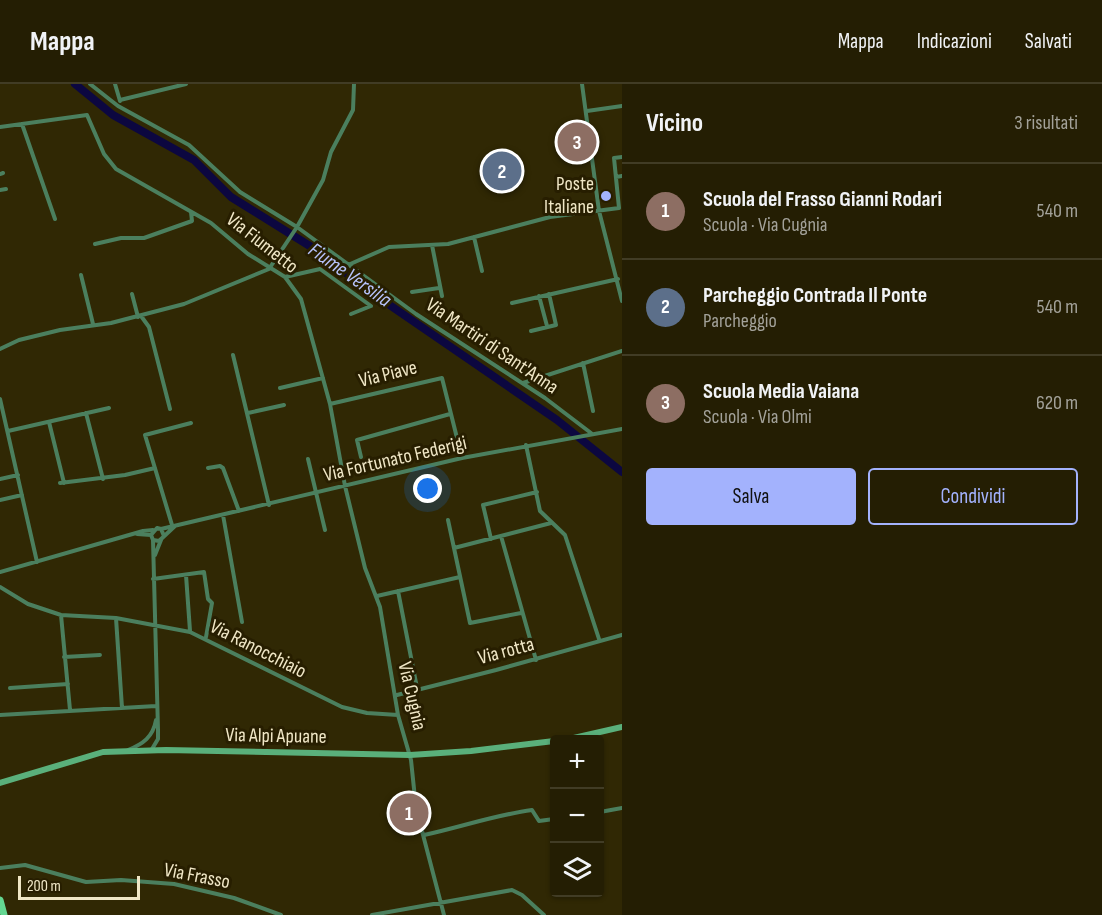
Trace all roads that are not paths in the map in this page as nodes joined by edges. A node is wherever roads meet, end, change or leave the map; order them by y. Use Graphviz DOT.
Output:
graph roads {
  1 [pos="90,84"];
  2 [pos="115,84"];
  3 [pos="186,84"];
  4 [pos="354,84"];
  5 [pos="582,84"];
  6 [pos="120,100"];
  7 [pos="118,106"];
  8 [pos="622,106"];
  9 [pos="587,111"];
  10 [pos="22,124"];
  11 [pos="0,127"];
  12 [pos="622,157"];
  13 [pos="622,176"];
  14 [pos="616,177"];
  15 [pos="6,189"];
  16 [pos="0,190"];
  17 [pos="599,210"];
  18 [pos="191,211"];
  19 [pos="55,219"];
  20 [pos="297,228"];
  21 [pos="474,237"];
  22 [pos="95,244"];
  23 [pos="432,245"];
  24 [pos="348,265"];
  25 [pos="269,269"];
  26 [pos="482,271"];
  27 [pos="81,275"];
  28 [pos="619,276"];
  29 [pos="285,277"];
  30 [pos="439,288"];
  31 [pos="412,292"];
  32 [pos="132,294"];
  33 [pos="549,294"];
  34 [pos="442,296"];
  35 [pos="539,297"];
  36 [pos="622,301"];
  37 [pos="512,303"];
  38 [pos="351,314"];
  39 [pos="139,316"];
  40 [pos="93,324"];
  41 [pos="547,326"];
  42 [pos="531,331"];
  43 [pos="0,349"];
  44 [pos="622,351"];
  45 [pos="233,355"];
  46 [pos="583,363"];
  47 [pos="323,378"];
  48 [pos="522,384"];
  49 [pos="280,388"];
  50 [pos="0,399"];
  51 [pos="330,404"];
  52 [pos="284,405"];
  53 [pos="109,408"];
  54 [pos="170,409"];
  55 [pos="593,411"];
  56 [pos="86,413"];
  57 [pos="248,413"];
  58 [pos="450,414"];
  59 [pos="49,422"];
  60 [pos="191,423"];
  61 [pos="622,429"];
  62 [pos="8,431"];
  63 [pos="589,434"];
  64 [pos="526,445"];
  65 [pos="361,457"];
  66 [pos="462,458"];
  67 [pos="308,459"];
  68 [pos="155,468"];
  69 [pos="208,468"];
  70 [pos="18,475"];
  71 [pos="0,479"];
  72 [pos="103,479"];
  73 [pos="345,486"];
  74 [pos="537,492"];
  75 [pos="317,493"];
  76 [pos="22,495"];
  77 [pos="0,500"];
  78 [pos="269,505"];
  79 [pos="239,512"];
  80 [pos="223,515"];
  81 [pos="448,520"];
  82 [pos="552,523"];
  83 [pos="174,525"];
  84 [pos="161,530"];
  85 [pos="325,530"];
  86 [pos="152,535"];
  87 [pos="501,536"];
  88 [pos="163,538"];
  89 [pos="491,539"];
  90 [pos="454,548"];
  91 [pos="154,561"];
  92 [pos="37,562"];
  93 [pos="0,572"];
  94 [pos="186,575"];
  95 [pos="460,577"];
  96 [pos="153,579"];
  97 [pos="0,587"];
  98 [pos="398,591"];
  99 [pos="377,596"];
  100 [pos="521,613"];
  101 [pos="61,615"];
  102 [pos="116,618"];
  103 [pos="242,622"];
  104 [pos="155,625"];
  105 [pos="190,632"];
  106 [pos="622,634"];
  107 [pos="206,637"];
  108 [pos="599,640"];
  109 [pos="100,655"];
  110 [pos="64,657"];
  111 [pos="536,660"];
  112 [pos="68,684"];
  113 [pos="10,688"];
  114 [pos="417,688"];
  115 [pos="397,695"];
  116 [pos="156,706"];
  117 [pos="122,708"];
  118 [pos="70,710"];
  119 [pos="0,715"];
  120 [pos="398,715"];
  121 [pos="157,717"];
  122 [pos="622,728"];
  123 [pos="151,735"];
  124 [pos="589,735"];
  125 [pos="158,739"];
  126 [pos="550,742"];
  127 [pos="151,750"];
  128 [pos="166,750"];
  129 [pos="124,751"];
  130 [pos="410,755"];
  131 [pos="0,783"];
  132 [pos="622,808"];
  133 [pos="604,811"];
  134 [pos="550,820"];
  135 [pos="424,835"];
  136 [pos="0,868"];
  137 [pos="0,900"];
  138 [pos="440,901"];
  139 [pos="4,915"];
  140 [pos="280,915"];
  141 [pos="372,915"];
  142 [pos="444,915"];
  143 [pos="544,915"];
  1 -- 7 [label="street, Via Martiri di Sant'Anna"];
  2 -- 6 [label="street"];
  3 -- 6 [label="street"];
  4 -- 20 [label="street"];
  5 -- 9 [label="street"];
  6 -- 7 [label="street"];
  7 -- 20 [label="street, Via Martiri di Sant'Anna"];
  8 -- 9 [label="street"];
  9 -- 17 [label="street"];
  10 -- 11 [label="street, Via Fiumetto"];
  10 -- 18 [label="street, Via Fiumetto"];
  10 -- 19 [label="street"];
  12 -- 14 [label="street"];
  13 -- 14 [label="street"];
  14 -- 17 [label="street"];
  15 -- 16 [label="street"];
  17 -- 21 [label="street"];
  17 -- 28 [label="street"];
  18 -- 22 [label="street"];
  18 -- 25 [label="street, Via Fiumetto"];
  20 -- 24 [label="street, Via Martiri di Sant'Anna"];
  20 -- 25 [label="street"];
  21 -- 23 [label="street"];
  21 -- 26 [label="street"];
  23 -- 24 [label="street"];
  23 -- 30 [label="street"];
  24 -- 48 [label="street, Via Martiri di Sant'Anna"];
  25 -- 29 [label="street, Via Fiumetto"];
  25 -- 39 [label="street"];
  27 -- 40 [label="street"];
  28 -- 33 [label="street"];
  28 -- 36 [label="street"];
  29 -- 38 [label="street"];
  29 -- 47 [label="street, Via Fiumetto"];
  30 -- 31 [label="street"];
  30 -- 34 [label="street"];
  32 -- 39 [label="street"];
  33 -- 35 [label="street"];
  33 -- 41 [label="street"];
  35 -- 37 [label="street"];
  35 -- 41 [label="street"];
  39 -- 40 [label="street"];
  39 -- 54 [label="street"];
  40 -- 43 [label="street"];
  41 -- 42 [label="street"];
  44 -- 46 [label="street"];
  45 -- 57 [label="street"];
  46 -- 48 [label="street"];
  46 -- 55 [label="street"];
  47 -- 49 [label="street"];
  47 -- 51 [label="street, Via Fiumetto"];
  48 -- 63 [label="street, Via Martiri di Sant'Anna"];
  50 -- 62 [label="street"];
  51 -- 58 [label="street, Via Piave"];
  51 -- 73 [label="street, Via Fiumetto"];
  52 -- 57 [label="street"];
  53 -- 56 [label="street"];
  56 -- 59 [label="street"];
  56 -- 72 [label="street"];
  57 -- 78 [label="street"];
  58 -- 65 [label="street"];
  58 -- 66 [label="street, Via Piave"];
  59 -- 62 [label="street"];
  59 -- 72 [label="street"];
  60 -- 68 [label="street"];
  61 -- 63 [label="street, Via Fortunato Federigi"];
  62 -- 70 [label="street"];
  63 -- 64 [label="street, Via Fortunato Federigi"];
  64 -- 66 [label="street, Via Fortunato Federigi"];
  64 -- 74 [label="street"];
  66 -- 73 [label="street, Via Fortunato Federigi"];
  67 -- 75 [label="street"];
  68 -- 72 [label="street"];
  68 -- 83 [label="street"];
  69 -- 79 [label="street"];
  70 -- 71 [label="street"];
  70 -- 76 [label="street"];
  73 -- 75 [label="street, Via Fortunato Federigi"];
  73 -- 99 [label="street, Via Cugnia"];
  74 -- 82 [label="street"];
  74 -- 89 [label="street"];
  75 -- 78 [label="street, Via Fortunato Federigi"];
  75 -- 85 [label="street"];
  76 -- 77 [label="street"];
  76 -- 92 [label="street"];
  78 -- 79 [label="street, Via Fortunato Federigi"];
  79 -- 80 [label="street, Via Fortunato Federigi"];
  80 -- 83 [label="street, Via Fortunato Federigi"];
  80 -- 103 [label="street"];
  81 -- 90 [label="street"];
  82 -- 87 [label="street"];
  82 -- 108 [label="street"];
  83 -- 84 [label="street, Via Fortunato Federigi"];
  83 -- 88 [label="street"];
  84 -- 86 [label="street"];
  84 -- 88 [label="street"];
  86 -- 88 [label="street"];
  86 -- 91 [label="street"];
  86 -- 92 [label="street"];
  87 -- 89 [label="street"];
  87 -- 100 [label="street"];
  88 -- 91 [label="street"];
  89 -- 90 [label="street"];
  90 -- 95 [label="street"];
  91 -- 96 [label="street"];
  92 -- 93 [label="street"];
  94 -- 96 [label="street"];
  94 -- 105 [label="street"];
  94 -- 107 [label="street"];
  95 -- 98 [label="street"];
  95 -- 100 [label="street"];
  96 -- 104 [label="street"];
  97 -- 101 [label="street, Via Ranocchiaio"];
  98 -- 99 [label="street"];
  98 -- 114 [label="street"];
  99 -- 115 [label="street, Via Cugnia"];
  100 -- 111 [label="street"];
  101 -- 102 [label="street, Via Ranocchiaio"];
  101 -- 110 [label="street"];
  102 -- 104 [label="street, Via Ranocchiaio"];
  102 -- 117 [label="street"];
  104 -- 105 [label="street, Via Ranocchiaio"];
  104 -- 116 [label="street"];
  105 -- 107 [label="street, Via Ranocchiaio"];
  106 -- 108 [label="street, Via rotta"];
  107 -- 120 [label="street, Via Ranocchiaio"];
  108 -- 111 [label="street, Via rotta"];
  109 -- 110 [label="street"];
  110 -- 112 [label="street"];
  111 -- 114 [label="street, Via rotta"];
  112 -- 113 [label="street"];
  112 -- 118 [label="street"];
  114 -- 115 [label="street, Via rotta"];
  115 -- 120 [label="street, Via Cugnia"];
  116 -- 117 [label="street"];
  116 -- 121 [label="street"];
  117 -- 118 [label="street"];
  118 -- 119 [label="street"];
  120 -- 130 [label="street, Via Cugnia"];
  121 -- 123 [label="street"];
  121 -- 125 [label="street"];
  122 -- 124 [label="main road"];
  123 -- 127 [label="street"];
  123 -- 129 [label="street"];
  125 -- 127 [label="street"];
  125 -- 128 [label="street"];
  126 -- 130 [label="main road, Via Alpi Apuane"];
  127 -- 128 [label="main road, Via Alpi Apuane"];
  127 -- 129 [label="main road, Via Alpi Apuane"];
  128 -- 130 [label="main road, Via Alpi Apuane"];
  129 -- 131 [label="main road, Via Alpi Apuane"];
  130 -- 135 [label="street, Via Cugnia"];
  132 -- 133 [label="street"];
  134 -- 135 [label="street"];
  135 -- 138 [label="street, Via Cugnia"];
  136 -- 140 [label="street, Via Frasso"];
  137 -- 139 [label="main road"];
  138 -- 141 [label="street"];
  138 -- 142 [label="street, Via Cugnia"];
  138 -- 143 [label="street"];
}
